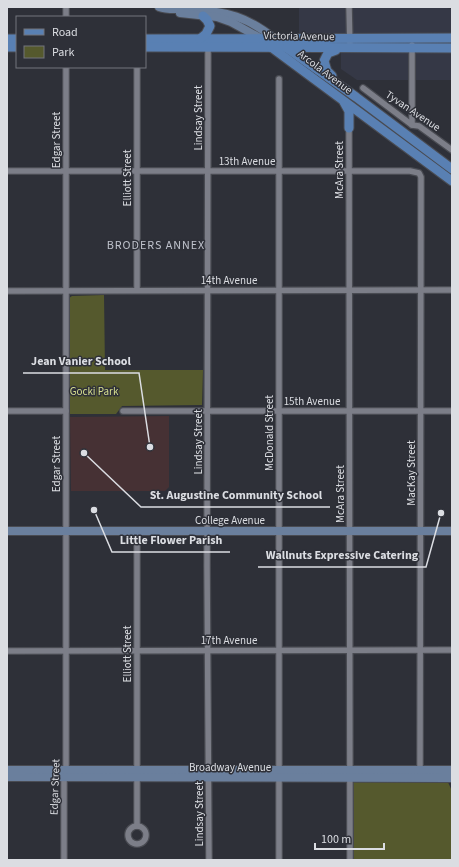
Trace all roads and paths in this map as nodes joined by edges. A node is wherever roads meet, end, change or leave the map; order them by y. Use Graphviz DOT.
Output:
graph roads {
  1 [pos="158,7"];
  2 [pos="349,7"];
  3 [pos="172,10"];
  4 [pos="202,16"];
  5 [pos="350,38"];
  6 [pos="412,38"];
  7 [pos="452,38"];
  8 [pos="146,39"];
  9 [pos="200,39"];
  10 [pos="262,39"];
  11 [pos="273,43"];
  12 [pos="146,47"];
  13 [pos="208,47"];
  14 [pos="287,48"];
  15 [pos="346,48"];
  16 [pos="412,48"];
  17 [pos="452,48"];
  18 [pos="66,68"];
  19 [pos="137,68"];
  20 [pos="279,79"];
  21 [pos="363,88"];
  22 [pos="356,97"];
  23 [pos="343,101"];
  24 [pos="371,121"];
  25 [pos="412,125"];
  26 [pos="349,128"];
  27 [pos="452,150"];
  28 [pos="452,169"];
  29 [pos="7,171"];
  30 [pos="66,171"];
  31 [pos="137,171"];
  32 [pos="208,171"];
  33 [pos="279,171"];
  34 [pos="350,171"];
  35 [pos="416,171"];
  36 [pos="452,181"];
  37 [pos="137,290"];
  38 [pos="209,290"];
  39 [pos="279,290"];
  40 [pos="350,290"];
  41 [pos="420,290"];
  42 [pos="452,290"];
  43 [pos="7,291"];
  44 [pos="66,291"];
  45 [pos="7,411"];
  46 [pos="66,411"];
  47 [pos="123,411"];
  48 [pos="208,411"];
  49 [pos="279,411"];
  50 [pos="350,411"];
  51 [pos="421,411"];
  52 [pos="452,411"];
  53 [pos="7,531"];
  54 [pos="65,531"];
  55 [pos="137,531"];
  56 [pos="208,531"];
  57 [pos="279,531"];
  58 [pos="351,531"];
  59 [pos="421,531"];
  60 [pos="452,531"];
  61 [pos="137,650"];
  62 [pos="208,650"];
  63 [pos="279,650"];
  64 [pos="351,650"];
  65 [pos="421,650"];
  66 [pos="452,650"];
  67 [pos="7,651"];
  68 [pos="66,651"];
  69 [pos="279,769"];
  70 [pos="7,770"];
  71 [pos="452,770"];
  72 [pos="65,774"];
  73 [pos="137,774"];
  74 [pos="209,774"];
  75 [pos="350,774"];
  76 [pos="420,774"];
  77 [pos="7,777"];
  78 [pos="279,778"];
  79 [pos="452,778"];
  80 [pos="137,826"];
  81 [pos="64,860"];
  82 [pos="209,860"];
  83 [pos="279,860"];
  84 [pos="350,860"];
  1 -- 3 [label="street, Arcola Avenue"];
  2 -- 5 [label="street"];
  3 -- 4 [label="street, Arcola Avenue"];
  3 -- 11 [label="street, Arcola Avenue"];
  4 -- 9 [label="main road"];
  4 -- 10 [label="street, Arcola Avenue"];
  5 -- 6 [label="main road, Victoria Avenue"];
  5 -- 11 [label="main road, Victoria Avenue"];
  5 -- 15 [label="street"];
  6 -- 7 [label="main road, Victoria Avenue"];
  6 -- 16 [label="street"];
  8 -- 9 [label="main road, Victoria Avenue"];
  9 -- 10 [label="main road, Victoria Avenue"];
  10 -- 11 [label="main road, Arcola Avenue"];
  11 -- 13 [label="main road, Victoria Avenue"];
  11 -- 14 [label="main road, Victoria Avenue"];
  11 -- 23 [label="main road, Arcola Avenue"];
  12 -- 13 [label="main road, Victoria Avenue"];
  13 -- 32 [label="street, Lindsay Street"];
  14 -- 15 [label="main road, Victoria Avenue"];
  14 -- 22 [label="main road, Arcola Avenue"];
  15 -- 16 [label="main road, Victoria Avenue"];
  15 -- 22 [label="main road"];
  16 -- 17 [label="main road, Victoria Avenue"];
  16 -- 25 [label="street"];
  18 -- 30 [label="street, Edgar Street"];
  19 -- 31 [label="street, Elliott Street"];
  20 -- 33 [label="street, McDonald Street"];
  21 -- 25 [label="street, Tyvan Avenue"];
  22 -- 28 [label="main road, Arcola Avenue"];
  23 -- 24 [label="main road, Arcola Avenue"];
  23 -- 26 [label="main road"];
  24 -- 26 [label="main road"];
  24 -- 36 [label="main road, Arcola Avenue"];
  25 -- 27 [label="street, Tyvan Avenue"];
  26 -- 34 [label="street, McAra Street"];
  29 -- 30 [label="street, 13th Avenue"];
  30 -- 31 [label="street, 13th Avenue"];
  30 -- 44 [label="street, Edgar Street"];
  31 -- 32 [label="street, 13th Avenue"];
  31 -- 37 [label="street, Elliott Street"];
  32 -- 33 [label="street, 13th Avenue"];
  32 -- 38 [label="street, Lindsay Street"];
  33 -- 34 [label="street, 13th Avenue"];
  33 -- 39 [label="street, McDonald Street"];
  34 -- 35 [label="street, 13th Avenue"];
  34 -- 40 [label="street, McAra Street"];
  35 -- 41 [label="street, MacKay Street"];
  37 -- 38 [label="street, 14th Avenue"];
  37 -- 44 [label="street, 14th Avenue"];
  38 -- 39 [label="street, 14th Avenue"];
  38 -- 48 [label="street, Lindsay Street"];
  39 -- 40 [label="street, 14th Avenue"];
  39 -- 49 [label="street, McDonald Street"];
  40 -- 41 [label="street, 14th Avenue"];
  40 -- 50 [label="street, McAra Street"];
  41 -- 42 [label="street, 14th Avenue"];
  41 -- 51 [label="street, MacKay Street"];
  43 -- 44 [label="street, 14th Avenue"];
  44 -- 46 [label="street, Edgar Street"];
  45 -- 46 [label="street"];
  46 -- 54 [label="street, Edgar Street"];
  47 -- 48 [label="street, 15th Avenue"];
  48 -- 49 [label="street, 15th Avenue"];
  48 -- 56 [label="street, Lindsay Street"];
  49 -- 50 [label="street, 15th Avenue"];
  49 -- 57 [label="street, McDonald Street"];
  50 -- 51 [label="street, 15th Avenue"];
  50 -- 58 [label="street, McAra Street"];
  51 -- 52 [label="street, 15th Avenue"];
  51 -- 59 [label="street, MacKay Street"];
  53 -- 54 [label="street, College Avenue"];
  54 -- 55 [label="street, College Avenue"];
  54 -- 68 [label="street, Edgar Street"];
  55 -- 56 [label="street, College Avenue"];
  55 -- 61 [label="street, Elliott Street"];
  56 -- 57 [label="street, College Avenue"];
  56 -- 62 [label="street, Lindsay Street"];
  57 -- 58 [label="street, College Avenue"];
  57 -- 63 [label="street, McDonald Street"];
  58 -- 59 [label="street, College Avenue"];
  58 -- 64 [label="street, McAra Street"];
  59 -- 60 [label="street, College Avenue"];
  59 -- 65 [label="street, MacKay Street"];
  61 -- 62 [label="street, 17th Avenue"];
  61 -- 68 [label="street, 17th Avenue"];
  61 -- 73 [label="street, Elliott Street"];
  62 -- 63 [label="street, 17th Avenue"];
  62 -- 74 [label="street, Lindsay Street"];
  63 -- 64 [label="street, 17th Avenue"];
  63 -- 69 [label="street, McDonald Street"];
  64 -- 65 [label="street, 17th Avenue"];
  64 -- 75 [label="street, McAra Street"];
  65 -- 66 [label="street, 17th Avenue"];
  65 -- 76 [label="street, MacKay Street"];
  67 -- 68 [label="street, 17th Avenue"];
  68 -- 72 [label="street, Edgar Street"];
  69 -- 74 [label="street, Broadway Avenue"];
  69 -- 75 [label="street, Broadway Avenue"];
  69 -- 78 [label="street, McDonald Street"];
  70 -- 72 [label="street, Broadway Avenue"];
  71 -- 76 [label="street, Broadway Avenue"];
  72 -- 73 [label="street, Broadway Avenue"];
  72 -- 77 [label="street, Broadway Avenue"];
  72 -- 81 [label="street, Edgar Street"];
  73 -- 74 [label="street, Broadway Avenue"];
  73 -- 80 [label="street, Elliott Street"];
  74 -- 78 [label="street, Broadway Avenue"];
  74 -- 82 [label="street, Lindsay Street"];
  75 -- 76 [label="street, Broadway Avenue"];
  75 -- 78 [label="street, Broadway Avenue"];
  75 -- 84 [label="street, McAra Street"];
  76 -- 79 [label="street, Broadway Avenue"];
  78 -- 83 [label="street, McDonald Street"];
}
